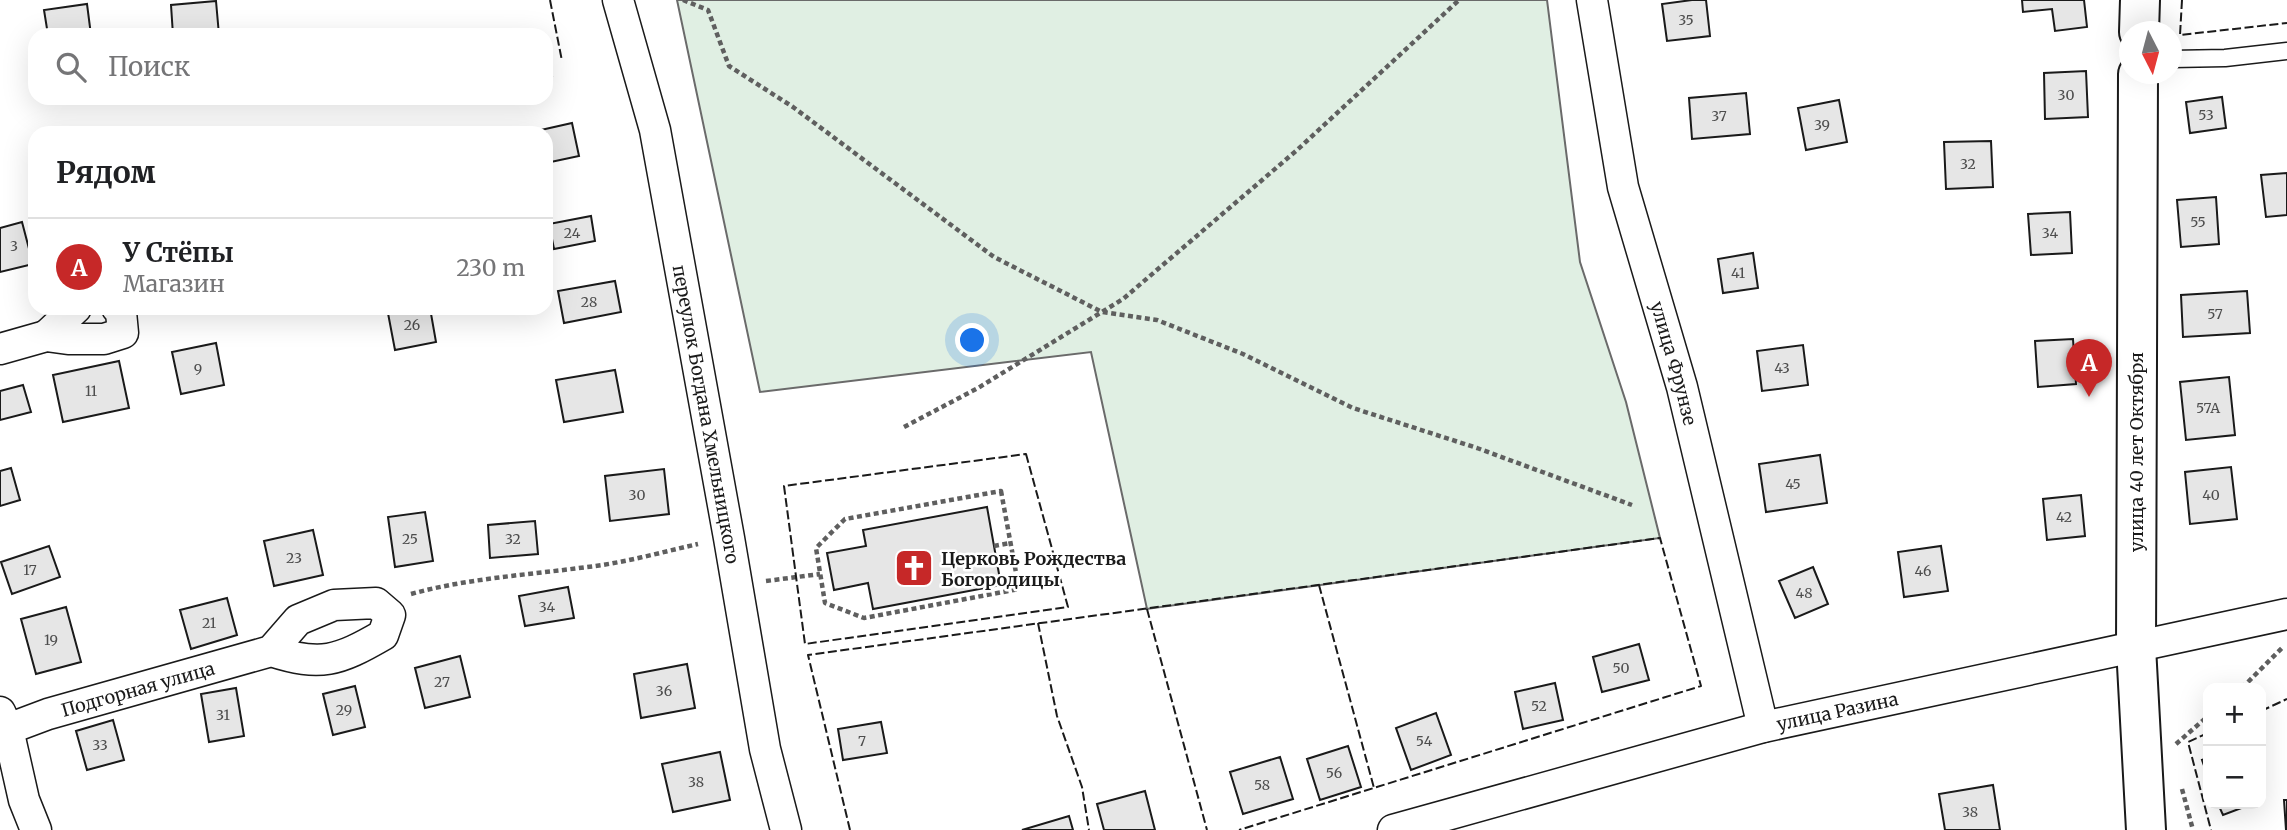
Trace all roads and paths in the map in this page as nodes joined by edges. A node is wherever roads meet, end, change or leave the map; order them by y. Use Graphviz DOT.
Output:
graph roads {
  1 [pos="618,0"];
  2 [pos="684,0"];
  3 [pos="1459,0"];
  4 [pos="1592,0"];
  5 [pos="2140,0"];
  6 [pos="2139,21"];
  7 [pos="2287,51"];
  8 [pos="2182,59"];
  9 [pos="2138,84"];
  10 [pos="1102,312"];
  11 [pos="68,315"];
  12 [pos="121,315"];
  13 [pos="46,335"];
  14 [pos="0,349"];
  15 [pos="904,427"];
  16 [pos="1632,505"];
  17 [pos="729,538"];
  18 [pos="1010,543"];
  19 [pos="994,546"];
  20 [pos="820,573"];
  21 [pos="737,584"];
  22 [pos="376,603"];
  23 [pos="2287,614"];
  24 [pos="2287,643"];
  25 [pos="2136,647"];
  26 [pos="271,651"];
  27 [pos="2247,683"];
  28 [pos="2203,720"];
  29 [pos="4,721"];
  30 [pos="1763,727"];
  31 [pos="2170,749"];
  32 [pos="36,830"];
  33 [pos="786,830"];
  34 [pos="1393,830"];
  35 [pos="2146,830"];
  1 -- 17 [label="street, переулок Богдана Хмельницкого"];
  2 -- 10 [label="path"];
  3 -- 10 [label="path"];
  4 -- 30 [label="street, улица Фрунзе"];
  5 -- 6 [label="street"];
  7 -- 8 [label="lane"];
  9 -- 25 [label="street, улица 40 лет Октября"];
  10 -- 15 [label="path"];
  10 -- 16 [label="path"];
  11 -- 13 [label="street"];
  12 -- 13 [label="street"];
  13 -- 14 [label="street"];
  17 -- 21 [label="street, переулок Богдана Хмельницкого"];
  17 -- 22 [label="path"];
  18 -- 19 [label="path"];
  18 -- 20 [label="path"];
  18 -- 20 [label="path"];
  20 -- 21 [label="path"];
  21 -- 33 [label="street, переулок Богдана Хмельницкого"];
  22 -- 26 [label="street"];
  22 -- 26 [label="street"];
  23 -- 25 [label="street, улица Разина"];
  24 -- 27 [label="path"];
  25 -- 30 [label="street, улица Разина"];
  25 -- 35 [label="street, улица 40 лет Октября"];
  26 -- 29 [label="street, Подгорная улица"];
  28 -- 31 [label="path"];
  29 -- 32 [label="street, Подгорная улица"];
  30 -- 34 [label="street, улица Разина"];
}
